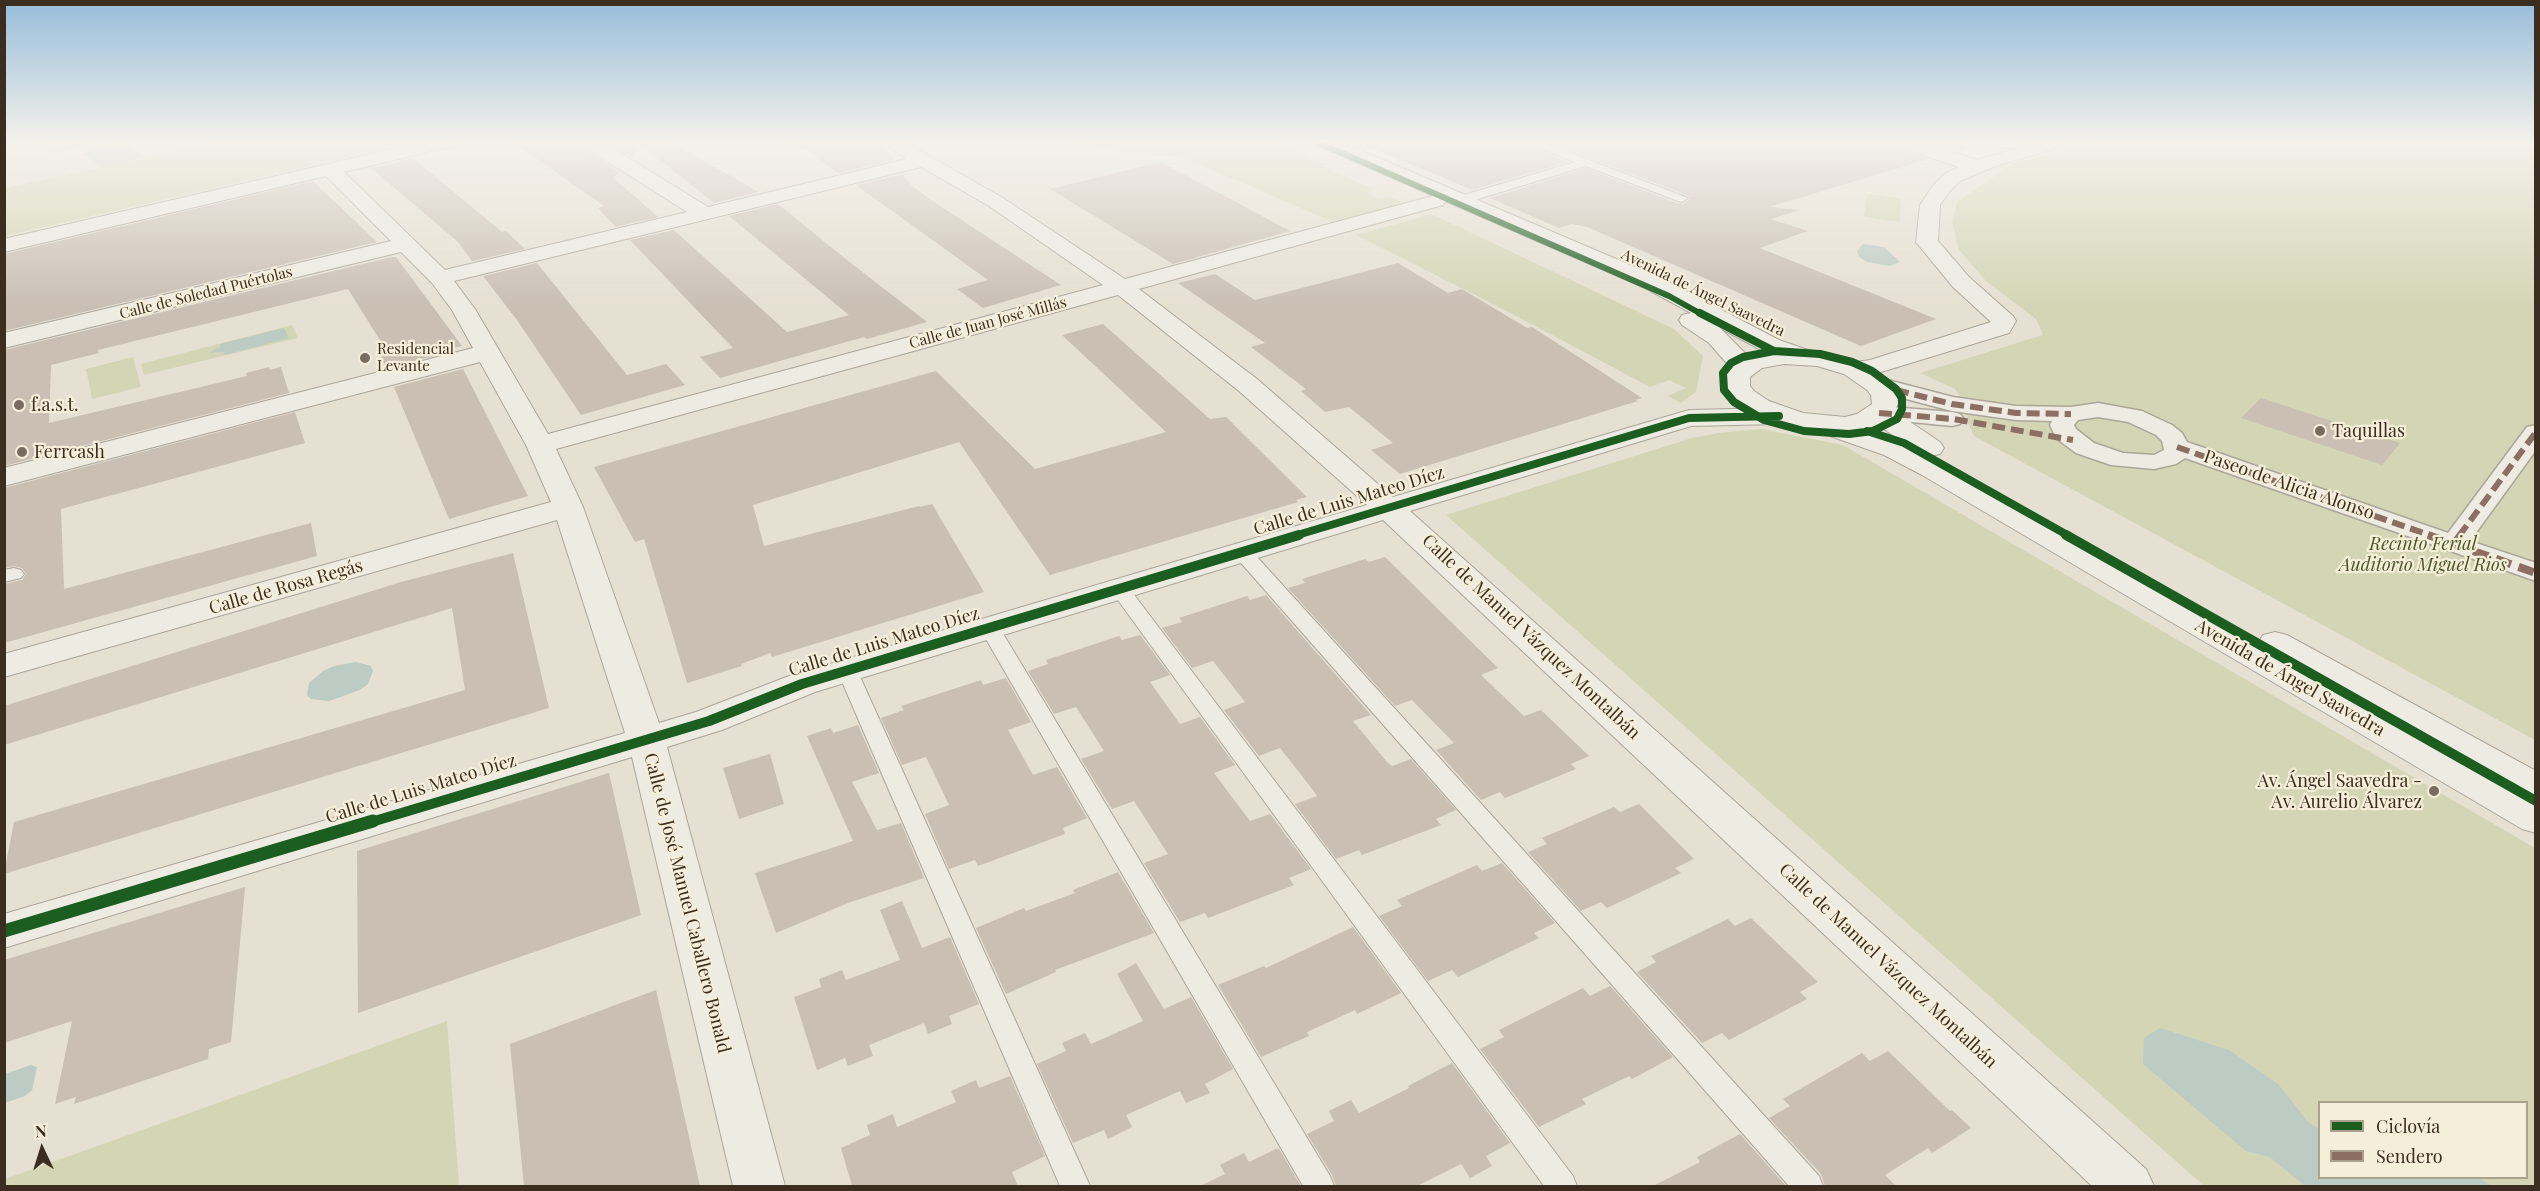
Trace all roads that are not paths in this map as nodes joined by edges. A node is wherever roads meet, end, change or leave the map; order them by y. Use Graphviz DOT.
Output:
graph roads {
  1 [pos="209,198"];
  2 [pos="359,198"];
  3 [pos="679,198"];
  4 [pos="769,198"];
  5 [pos="989,198"];
  6 [pos="1428,198"];
  7 [pos="1455,198"];
  8 [pos="1469,198"];
  9 [pos="1935,198"];
  10 [pos="1461,200"];
  11 [pos="1436,201"];
  12 [pos="704,213"];
  13 [pos="407,244"];
  14 [pos="4,246"];
  15 [pos="440,278"];
  16 [pos="1122,287"];
  17 [pos="4,341"];
  18 [pos="487,352"];
  19 [pos="1802,357"];
  20 [pos="1853,369"];
  21 [pos="1741,377"];
  22 [pos="1877,398"];
  23 [pos="2071,414"];
  24 [pos="1779,416"];
  25 [pos="1689,418"];
  26 [pos="1821,424"];
  27 [pos="2535,432"];
  28 [pos="2073,440"];
  29 [pos="540,445"];
  30 [pos="2177,447"];
  31 [pos="4,477"];
  32 [pos="568,507"];
  33 [pos="1388,507"];
  34 [pos="2454,544"];
  35 [pos="1242,551"];
  36 [pos="2535,573"];
  37 [pos="1119,588"];
  38 [pos="989,627"];
  39 [pos="4,666"];
  40 [pos="847,670"];
  41 [pos="646,739"];
  42 [pos="2535,789"];
  43 [pos="2535,819"];
  44 [pos="4,931"];
  45 [pos="759,1186"];
  46 [pos="1075,1186"];
  47 [pos="1319,1186"];
  48 [pos="1562,1186"];
  49 [pos="1808,1186"];
  50 [pos="2127,1186"];
  1 -- 14 [label="street"];
  2 -- 13 [label="street, Calle de José Manuel Caballero Bonald"];
  3 -- 12 [label="street"];
  4 -- 12 [label="street"];
  5 -- 16 [label="street, Calle de Manuel Vázquez Montalbán"];
  6 -- 11 [label="street, Avenida de Ángel Saavedra"];
  7 -- 10 [label="street, Avenida de Ángel Saavedra"];
  8 -- 10 [label="lane"];
  9 -- 20 [label="street"];
  10 -- 19 [label="street, Avenida de Ángel Saavedra"];
  11 -- 16 [label="street, Calle de Juan José Millás"];
  11 -- 21 [label="street, Avenida de Ángel Saavedra"];
  12 -- 15 [label="street"];
  13 -- 15 [label="street, Calle de José Manuel Caballero Bonald"];
  13 -- 17 [label="street, Calle de Soledad Puértolas"];
  15 -- 18 [label="street, Calle de José Manuel Caballero Bonald"];
  16 -- 29 [label="street, Calle de Juan José Millás"];
  16 -- 33 [label="street, Calle de Manuel Vázquez Montalbán"];
  18 -- 29 [label="street, Calle de José Manuel Caballero Bonald"];
  18 -- 31 [label="street"];
  19 -- 20 [label="street"];
  19 -- 21 [label="street, Calle de Luis Mateo Díez"];
  20 -- 22 [label="street, Avenida de Ángel Saavedra"];
  21 -- 24 [label="street, Avenida de Ángel Saavedra"];
  21 -- 25 [label="street, Calle de Luis Mateo Díez"];
  22 -- 23 [label="street"];
  22 -- 26 [label="street"];
  22 -- 28 [label="street"];
  22 -- 42 [label="street, Avenida de Ángel Saavedra"];
  23 -- 28 [label="street"];
  23 -- 30 [label="street"];
  24 -- 25 [label="street, Calle de Luis Mateo Díez"];
  24 -- 26 [label="street"];
  25 -- 33 [label="street, Calle de Luis Mateo Díez"];
  26 -- 43 [label="street, Avenida de Ángel Saavedra"];
  27 -- 34 [label="street"];
  28 -- 30 [label="street"];
  29 -- 32 [label="street, Calle de José Manuel Caballero Bonald"];
  30 -- 34 [label="street, Paseo de Alicia Alonso"];
  32 -- 39 [label="street, Calle de Rosa Regás"];
  32 -- 41 [label="street, Calle de José Manuel Caballero Bonald"];
  33 -- 35 [label="street, Calle de Luis Mateo Díez"];
  33 -- 50 [label="street, Calle de Manuel Vázquez Montalbán"];
  34 -- 36 [label="street, Paseo de Alicia Alonso"];
  35 -- 37 [label="street, Calle de Luis Mateo Díez"];
  35 -- 49 [label="lane"];
  37 -- 38 [label="street, Calle de Luis Mateo Díez"];
  37 -- 48 [label="lane"];
  38 -- 40 [label="street, Calle de Luis Mateo Díez"];
  38 -- 47 [label="lane"];
  40 -- 41 [label="street, Calle de Luis Mateo Díez"];
  40 -- 46 [label="lane"];
  41 -- 44 [label="street, Calle de Luis Mateo Díez"];
  41 -- 45 [label="street, Calle de José Manuel Caballero Bonald"];
}
